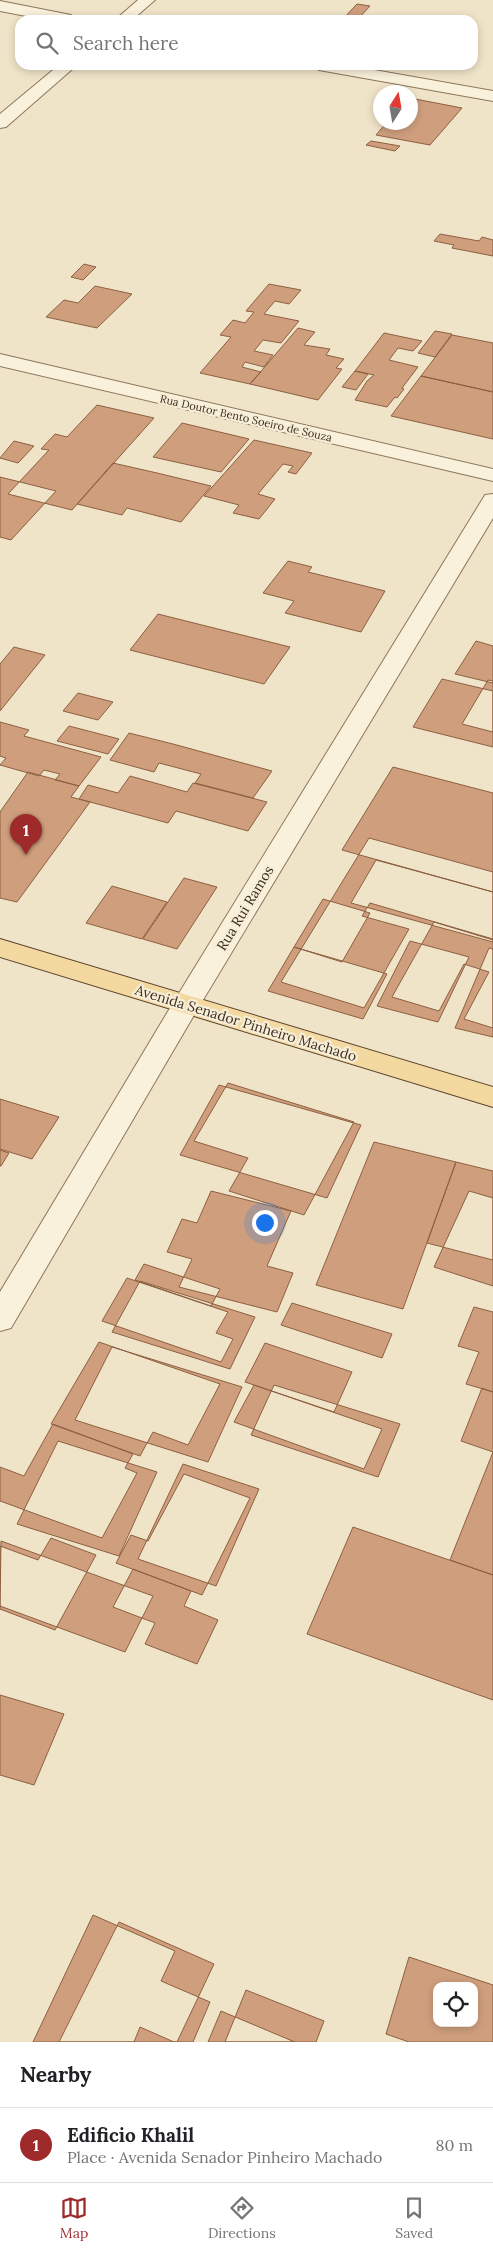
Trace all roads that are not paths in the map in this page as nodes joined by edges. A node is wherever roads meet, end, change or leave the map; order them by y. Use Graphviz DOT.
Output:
graph roads {
  1 [pos="147,0"];
  2 [pos="0,6"];
  3 [pos="46,15"];
  4 [pos="129,15"];
  5 [pos="63,70"];
  6 [pos="347,70"];
  7 [pos="493,96"];
  8 [pos="0,122"];
  9 [pos="0,360"];
  10 [pos="493,475"];
  11 [pos="493,500"];
  12 [pos="0,948"];
  13 [pos="186,1005"];
  14 [pos="493,1097"];
  15 [pos="0,1319"];
  1 -- 4 [label="street"];
  2 -- 3 [label="street"];
  5 -- 8 [label="street"];
  6 -- 7 [label="street"];
  9 -- 10 [label="street, Rua Doutor Bento Soeiro de Souza"];
  11 -- 13 [label="street, Rua Rui Ramos"];
  12 -- 13 [label="main road, Avenida Senador Pinheiro Machado"];
  13 -- 14 [label="main road, Avenida Senador Pinheiro Machado"];
  13 -- 15 [label="street, Rua Rui Ramos"];
}
